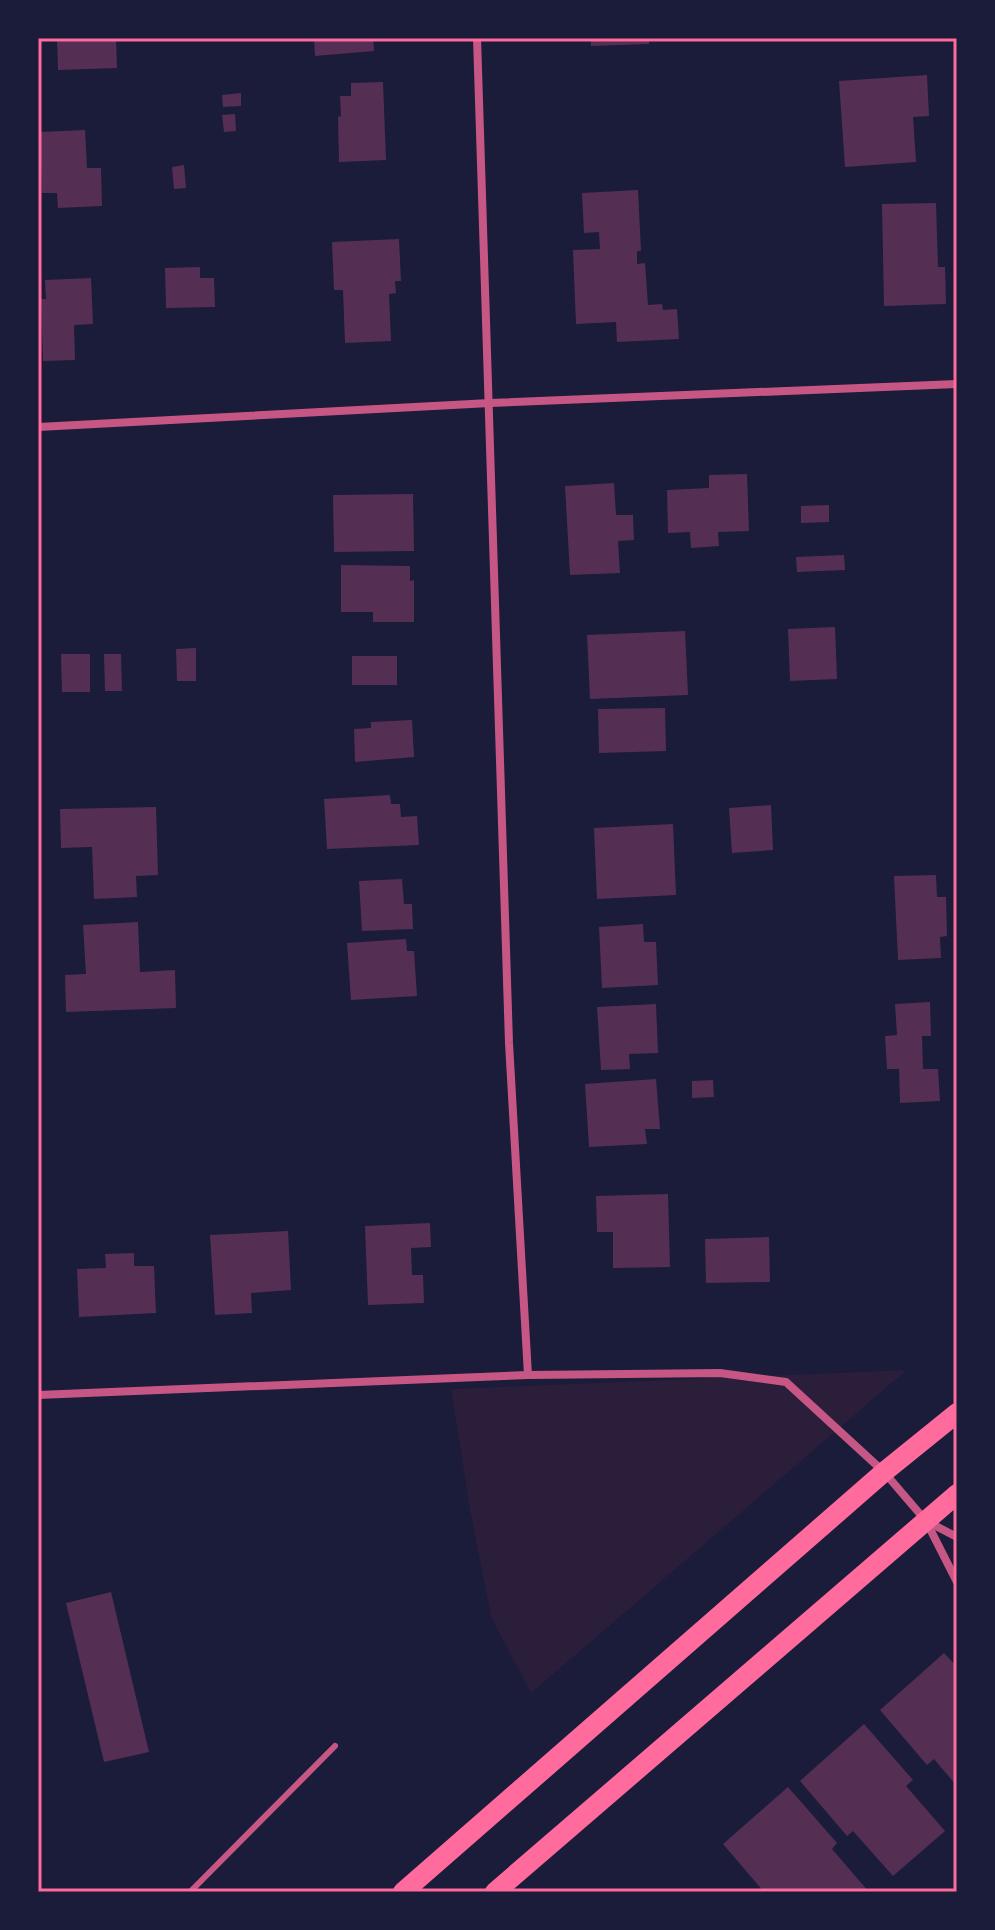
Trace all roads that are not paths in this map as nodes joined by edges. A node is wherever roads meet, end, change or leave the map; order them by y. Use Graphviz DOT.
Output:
graph roads {
  1 [pos="477,38"];
  2 [pos="957,384"];
  3 [pos="490,403"];
  4 [pos="38,427"];
  5 [pos="528,1375"];
  6 [pos="38,1395"];
  7 [pos="957,1413"];
  8 [pos="884,1472"];
  9 [pos="957,1494"];
  10 [pos="926,1521"];
  11 [pos="957,1537"];
  12 [pos="957,1582"];
  13 [pos="335,1746"];
  14 [pos="190,1892"];
  15 [pos="403,1892"];
  16 [pos="495,1892"];
  1 -- 3 [label="street"];
  2 -- 3 [label="street"];
  3 -- 4 [label="street"];
  3 -- 5 [label="street"];
  5 -- 6 [label="street"];
  5 -- 8 [label="street"];
  7 -- 8 [label="main road"];
  8 -- 10 [label="street"];
  8 -- 15 [label="main road"];
  9 -- 10 [label="main road"];
  10 -- 11 [label="street"];
  10 -- 12 [label="street"];
  10 -- 16 [label="main road"];
  13 -- 14 [label="lane"];
}
